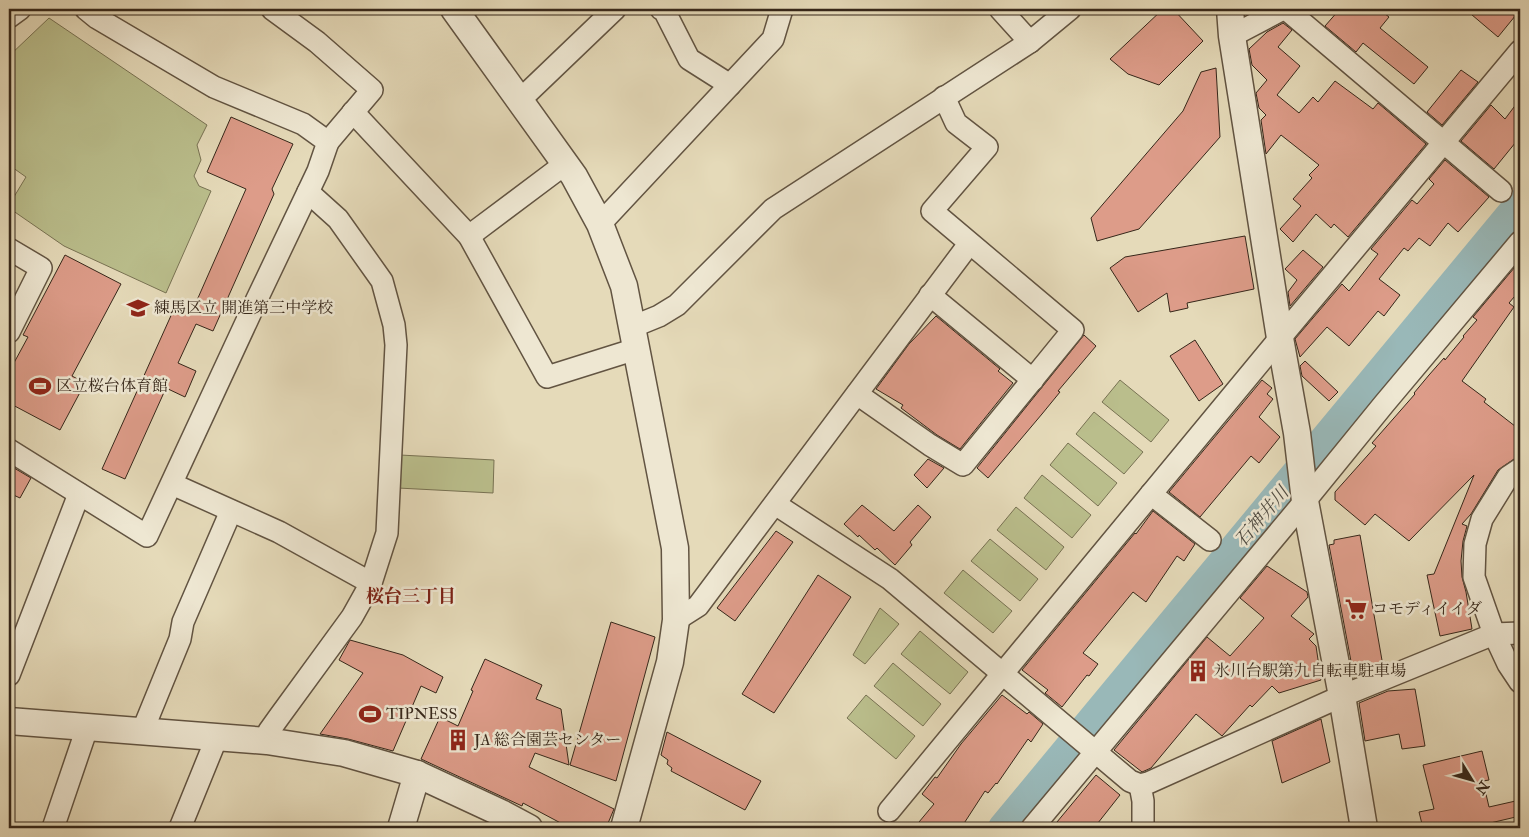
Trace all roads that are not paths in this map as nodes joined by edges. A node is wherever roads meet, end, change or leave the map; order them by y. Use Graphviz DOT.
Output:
graph roads {
  1 [pos="86,9"];
  2 [pos="272,9"];
  3 [pos="454,9"];
  4 [pos="615,9"];
  5 [pos="661,9"];
  6 [pos="782,9"];
  7 [pos="1000,9"];
  8 [pos="1070,9"];
  9 [pos="1230,9"];
  10 [pos="1285,9"];
  11 [pos="1232,36"];
  12 [pos="1030,42"];
  13 [pos="1520,51"];
  14 [pos="730,85"];
  15 [pos="944,98"];
  16 [pos="520,100"];
  17 [pos="353,112"];
  18 [pos="328,142"];
  19 [pos="1444,142"];
  20 [pos="565,164"];
  21 [pos="1501,191"];
  22 [pos="308,192"];
  23 [pos="600,224"];
  24 [pos="468,236"];
  25 [pos="1520,242"];
  26 [pos="969,244"];
  27 [pos="9,249"];
  28 [pos="930,295"];
  29 [pos="9,332"];
  30 [pos="634,338"];
  31 [pos="1280,338"];
  32 [pos="1032,380"];
  33 [pos="857,394"];
  34 [pos="9,450"];
  35 [pos="1520,469"];
  36 [pos="172,484"];
  37 [pos="79,494"];
  38 [pos="1152,494"];
  39 [pos="1305,502"];
  40 [pos="775,504"];
  41 [pos="231,511"];
  42 [pos="1210,540"];
  43 [pos="371,583"];
  44 [pos="676,620"];
  45 [pos="1520,633"];
  46 [pos="1494,634"];
  47 [pos="1003,674"];
  48 [pos="9,675"];
  49 [pos="1520,682"];
  50 [pos="1342,696"];
  51 [pos="9,721"];
  52 [pos="88,728"];
  53 [pos="142,732"];
  54 [pos="217,737"];
  55 [pos="267,741"];
  56 [pos="1095,751"];
  57 [pos="417,774"];
  58 [pos="1140,785"];
  59 [pos="889,811"];
  60 [pos="498,821"];
  61 [pos="52,828"];
  62 [pos="180,828"];
  63 [pos="401,828"];
  64 [pos="529,828"];
  65 [pos="624,828"];
  66 [pos="1032,828"];
  67 [pos="1142,828"];
  68 [pos="1364,828"];
  1 -- 18 [label="street"];
  2 -- 17 [label="street"];
  3 -- 16 [label="street"];
  4 -- 16 [label="street"];
  5 -- 14 [label="street"];
  6 -- 14 [label="street"];
  7 -- 12 [label="street"];
  8 -- 12 [label="street"];
  9 -- 11 [label="street"];
  10 -- 11 [label="street"];
  10 -- 19 [label="street"];
  11 -- 31 [label="street"];
  12 -- 15 [label="street"];
  13 -- 19 [label="street"];
  14 -- 23 [label="street"];
  15 -- 26 [label="street"];
  15 -- 30 [label="street"];
  16 -- 20 [label="street"];
  17 -- 18 [label="street"];
  17 -- 24 [label="street"];
  18 -- 22 [label="street"];
  19 -- 21 [label="street"];
  19 -- 31 [label="street"];
  20 -- 23 [label="street"];
  20 -- 24 [label="street"];
  22 -- 36 [label="street"];
  22 -- 43 [label="street"];
  23 -- 30 [label="street"];
  24 -- 30 [label="street"];
  25 -- 39 [label="street"];
  26 -- 28 [label="street"];
  26 -- 32 [label="street"];
  27 -- 29 [label="street"];
  28 -- 32 [label="street"];
  28 -- 33 [label="street"];
  30 -- 44 [label="street"];
  31 -- 38 [label="street"];
  31 -- 39 [label="street"];
  32 -- 33 [label="street"];
  33 -- 40 [label="street"];
  34 -- 37 [label="street"];
  35 -- 46 [label="street"];
  36 -- 37 [label="street"];
  36 -- 41 [label="street"];
  37 -- 48 [label="street"];
  38 -- 42 [label="street"];
  38 -- 47 [label="street"];
  39 -- 50 [label="street"];
  39 -- 56 [label="street"];
  40 -- 44 [label="street"];
  40 -- 47 [label="street"];
  41 -- 43 [label="street"];
  41 -- 53 [label="street"];
  43 -- 55 [label="street"];
  44 -- 65 [label="street"];
  45 -- 46 [label="street"];
  46 -- 49 [label="street"];
  46 -- 50 [label="street"];
  47 -- 56 [label="street"];
  47 -- 59 [label="street"];
  50 -- 58 [label="street"];
  50 -- 68 [label="street"];
  51 -- 52 [label="street"];
  52 -- 53 [label="street"];
  52 -- 61 [label="street"];
  53 -- 54 [label="street"];
  54 -- 55 [label="street"];
  54 -- 62 [label="street"];
  55 -- 57 [label="street"];
  56 -- 58 [label="street"];
  56 -- 66 [label="street"];
  57 -- 60 [label="street"];
  57 -- 63 [label="street"];
  58 -- 67 [label="street"];
  60 -- 64 [label="street"];
}
